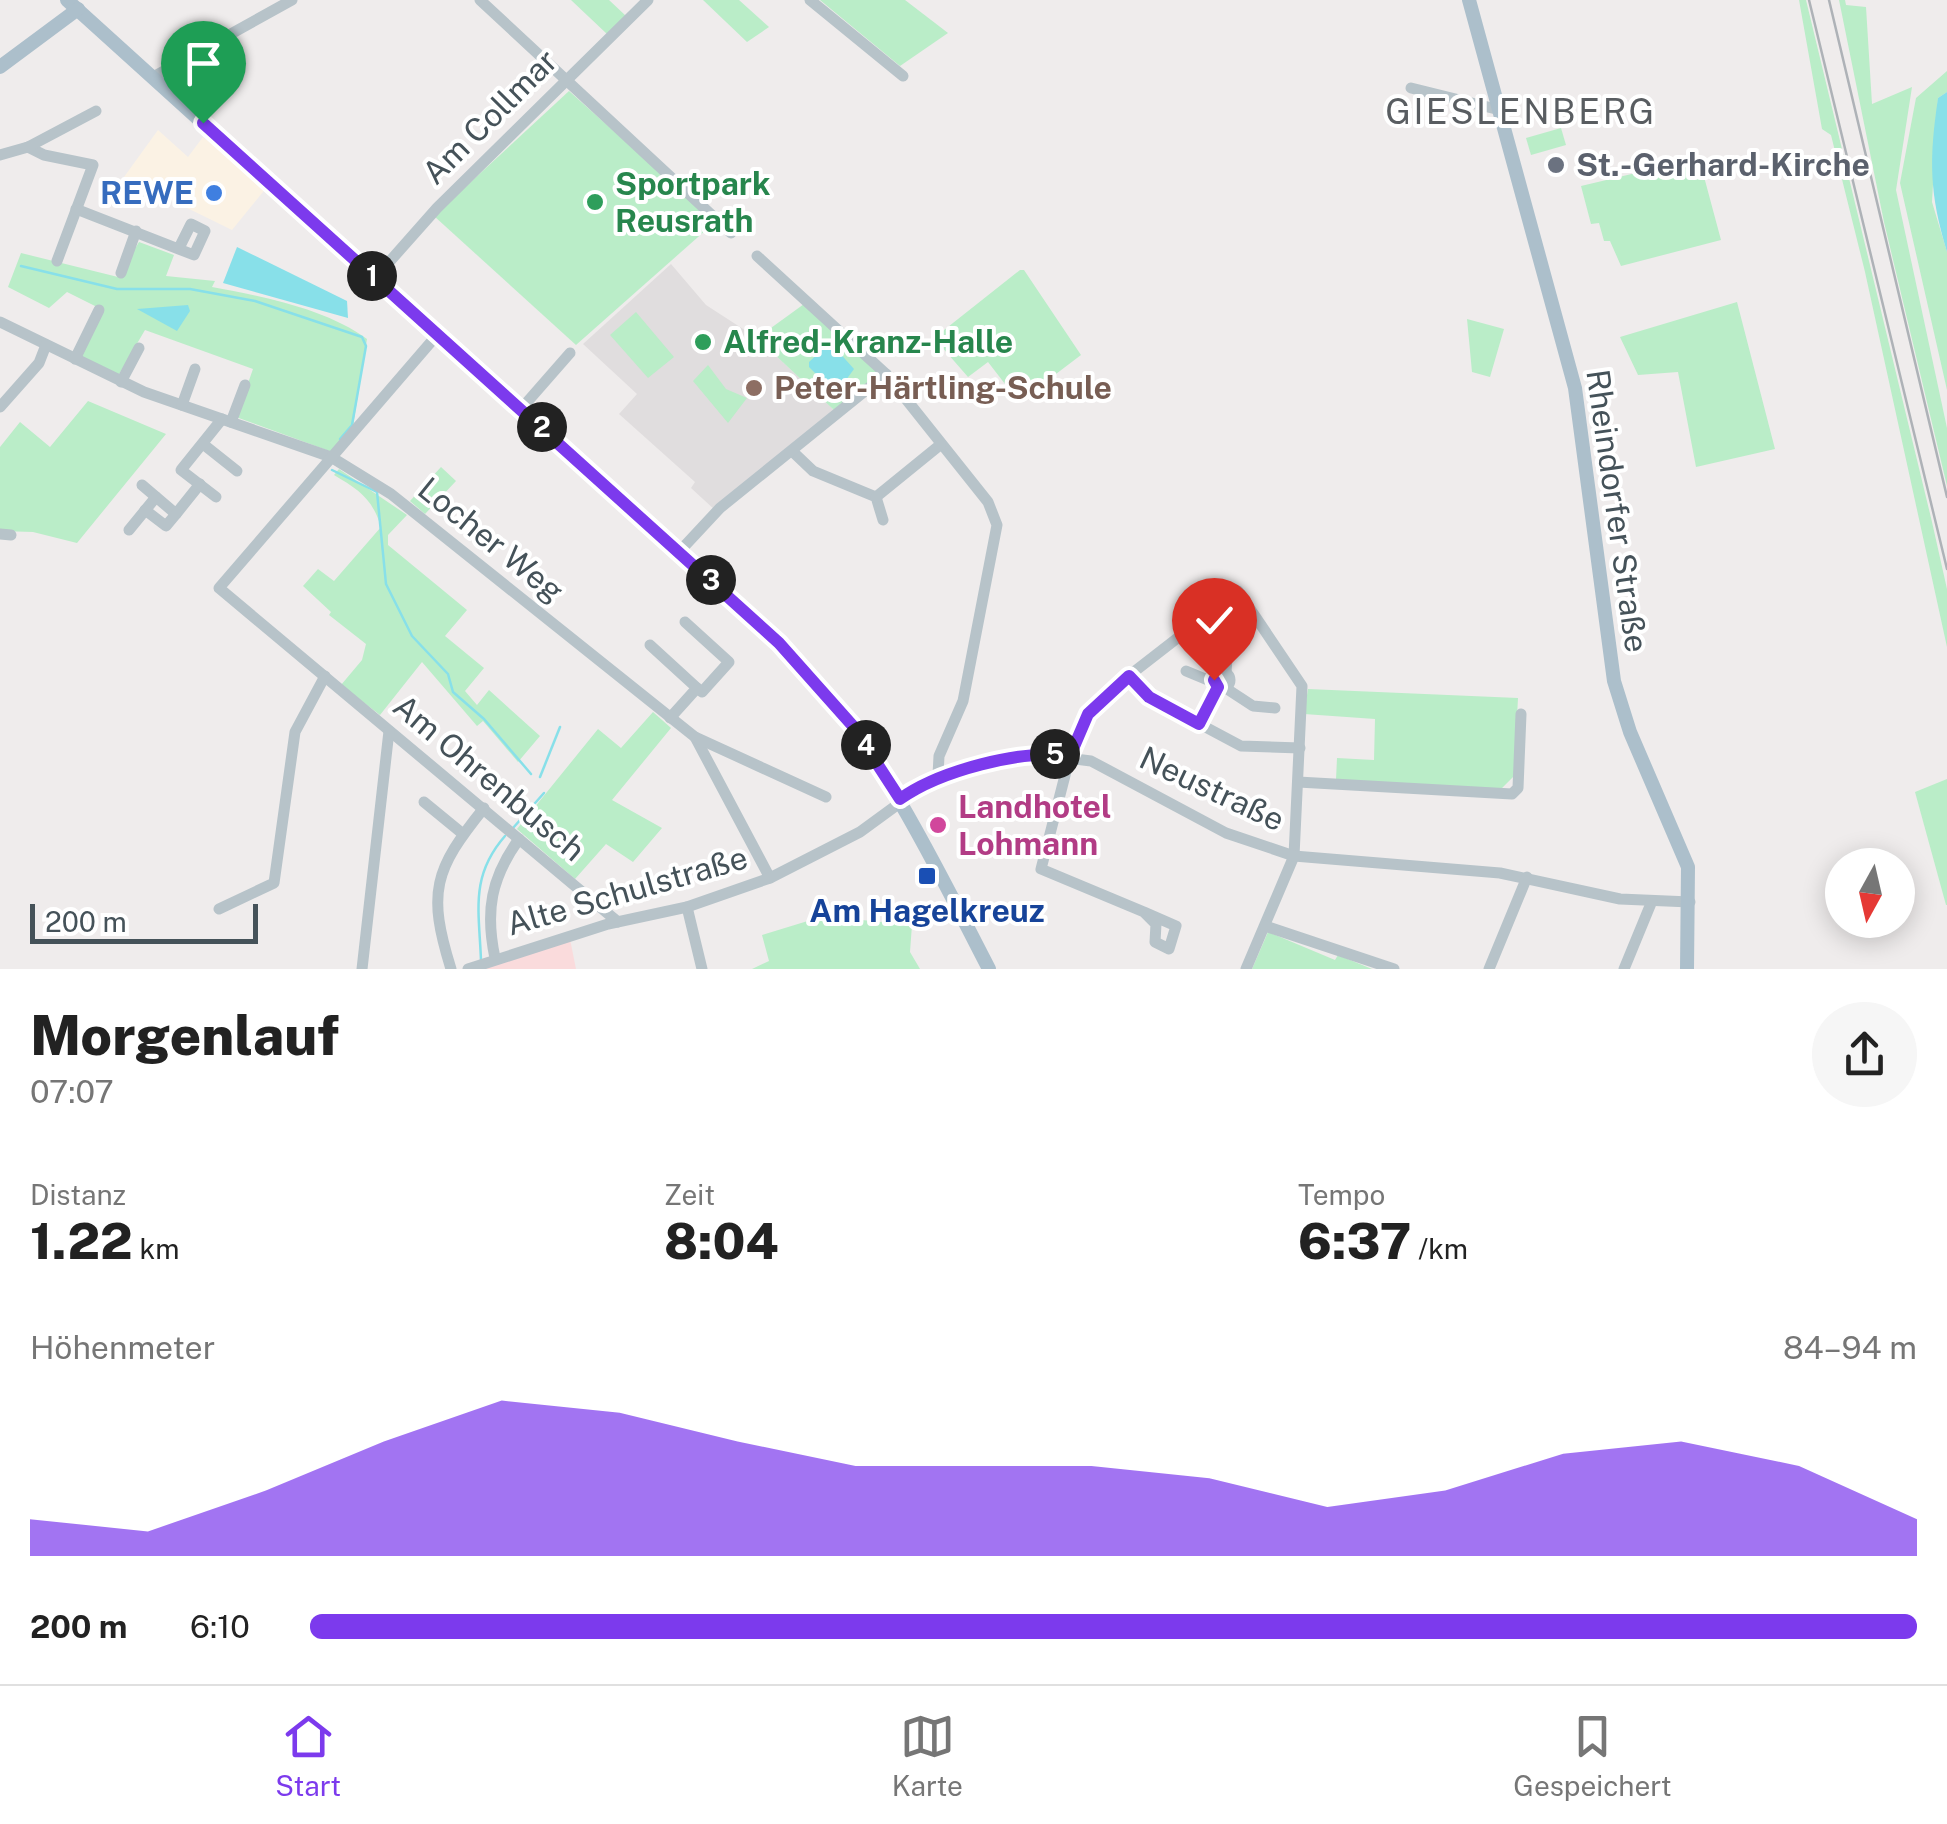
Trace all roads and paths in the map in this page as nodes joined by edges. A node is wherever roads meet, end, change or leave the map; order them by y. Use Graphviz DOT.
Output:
graph roads {
  1 [pos="292,0"];
  2 [pos="480,0"];
  3 [pos="648,0"];
  4 [pos="810,0"];
  5 [pos="1469,0"];
  6 [pos="73,5"];
  7 [pos="0,66"];
  8 [pos="903,76"];
  9 [pos="154,77"];
  10 [pos="568,80"];
  11 [pos="1411,88"];
  12 [pos="1500,110"];
  13 [pos="96,111"];
  14 [pos="28,147"];
  15 [pos="0,155"];
  16 [pos="76,209"];
  17 [pos="136,232"];
  18 [pos="731,233"];
  19 [pos="180,248"];
  20 [pos="757,256"];
  21 [pos="57,261"];
  22 [pos="121,273"];
  23 [pos="374,278"];
  24 [pos="99,310"];
  25 [pos="0,322"];
  26 [pos="438,336"];
  27 [pos="46,345"];
  28 [pos="140,348"];
  29 [pos="570,353"];
  30 [pos="75,359"];
  31 [pos="195,370"];
  32 [pos="886,374"];
  33 [pos="121,382"];
  34 [pos="245,385"];
  35 [pos="182,406"];
  36 [pos="0,407"];
  37 [pos="521,409"];
  38 [pos="226,420"];
  39 [pos="203,444"];
  40 [pos="940,445"];
  41 [pos="792,451"];
  42 [pos="331,457"];
  43 [pos="237,471"];
  44 [pos="200,484"];
  45 [pos="142,486"];
  46 [pos="156,497"];
  47 [pos="216,497"];
  48 [pos="876,497"];
  49 [pos="145,510"];
  50 [pos="176,514"];
  51 [pos="883,520"];
  52 [pos="129,530"];
  53 [pos="680,552"];
  54 [pos="685,622"];
  55 [pos="1218,637"];
  56 [pos="650,645"];
  57 [pos="1186,671"];
  58 [pos="325,676"];
  59 [pos="1129,676"];
  60 [pos="1219,686"];
  61 [pos="697,688"];
  62 [pos="1275,708"];
  63 [pos="1521,714"];
  64 [pos="670,718"];
  65 [pos="1199,724"];
  66 [pos="388,731"];
  67 [pos="695,736"];
  68 [pos="1300,748"];
  69 [pos="1070,756"];
  70 [pos="938,775"];
  71 [pos="1298,782"];
  72 [pos="826,798"];
  73 [pos="900,799"];
  74 [pos="424,802"];
  75 [pos="484,808"];
  76 [pos="463,834"];
  77 [pos="519,839"];
  78 [pos="1294,856"];
  79 [pos="770,878"];
  80 [pos="1527,878"];
  81 [pos="1652,901"];
  82 [pos="1690,902"];
  83 [pos="219,908"];
  84 [pos="687,908"];
  85 [pos="1144,912"];
  86 [pos="618,922"];
  87 [pos="1265,926"];
  88 [pos="494,958"];
  89 [pos="1493,968"];
  90 [pos="362,969"];
  91 [pos="451,969"];
  92 [pos="468,969"];
  93 [pos="702,969"];
  94 [pos="988,969"];
  95 [pos="1246,969"];
  96 [pos="1394,969"];
  97 [pos="1624,969"];
  98 [pos="1687,969"];
  1 -- 9 [label="street"];
  2 -- 10 [label="street"];
  3 -- 10 [label="street, Am Collmar"];
  4 -- 8 [label="street"];
  5 -- 12 [label="main road, Rheindorfer Straße"];
  6 -- 7 [label="main road"];
  6 -- 9 [label="main road"];
  9 -- 23 [label="main road"];
  10 -- 18 [label="street"];
  10 -- 23 [label="street, Am Collmar"];
  11 -- 12 [label="street"];
  12 -- 82 [label="main road, Rheindorfer Straße"];
  13 -- 14 [label="street"];
  14 -- 15 [label="street"];
  14 -- 16 [label="street"];
  16 -- 17 [label="street"];
  16 -- 21 [label="street"];
  17 -- 19 [label="street"];
  17 -- 22 [label="street"];
  20 -- 32 [label="street"];
  23 -- 26 [label="main road"];
  24 -- 30 [label="street"];
  25 -- 27 [label="street, Locher Weg"];
  26 -- 37 [label="main road"];
  26 -- 42 [label="street"];
  27 -- 30 [label="street, Locher Weg"];
  27 -- 36 [label="street"];
  28 -- 33 [label="street"];
  29 -- 37 [label="street"];
  30 -- 33 [label="street, Locher Weg"];
  31 -- 35 [label="street"];
  32 -- 40 [label="street"];
  32 -- 41 [label="street"];
  33 -- 35 [label="street, Locher Weg"];
  34 -- 38 [label="street"];
  35 -- 38 [label="street, Locher Weg"];
  37 -- 53 [label="main road"];
  38 -- 39 [label="street"];
  38 -- 42 [label="street, Locher Weg"];
  39 -- 43 [label="street"];
  39 -- 44 [label="street"];
  40 -- 48 [label="street"];
  40 -- 70 [label="street"];
  41 -- 48 [label="street"];
  41 -- 53 [label="street"];
  42 -- 58 [label="street, Am Ohrenbusch"];
  42 -- 64 [label="street, Locher Weg"];
  44 -- 47 [label="street"];
  44 -- 50 [label="street"];
  45 -- 46 [label="street"];
  46 -- 49 [label="street"];
  46 -- 50 [label="street"];
  48 -- 51 [label="street"];
  49 -- 50 [label="street"];
  49 -- 52 [label="street"];
  53 -- 73 [label="main road"];
  54 -- 61 [label="street"];
  55 -- 60 [label="street"];
  56 -- 61 [label="street"];
  57 -- 60 [label="street"];
  58 -- 66 [label="street, Am Ohrenbusch"];
  58 -- 83 [label="street"];
  59 -- 65 [label="street"];
  59 -- 68 [label="street"];
  59 -- 69 [label="street"];
  60 -- 62 [label="street"];
  60 -- 65 [label="street"];
  61 -- 64 [label="street"];
  63 -- 71 [label="street"];
  64 -- 67 [label="street, Locher Weg"];
  65 -- 68 [label="street"];
  66 -- 75 [label="street, Am Ohrenbusch"];
  66 -- 90 [label="street"];
  67 -- 72 [label="street, Locher Weg"];
  67 -- 79 [label="street, Locher Weg"];
  68 -- 71 [label="street"];
  69 -- 70 [label="street, Neustraße"];
  69 -- 78 [label="street, Neustraße"];
  69 -- 85 [label="street"];
  70 -- 73 [label="street, Neustraße"];
  71 -- 78 [label="street"];
  73 -- 79 [label="street, Alte Schulstraße"];
  73 -- 94 [label="main road"];
  74 -- 76 [label="street"];
  75 -- 76 [label="street"];
  75 -- 77 [label="street, Am Ohrenbusch"];
  76 -- 91 [label="street"];
  77 -- 86 [label="street, Am Ohrenbusch"];
  77 -- 88 [label="street"];
  78 -- 80 [label="street, Neustraße"];
  78 -- 87 [label="street"];
  79 -- 84 [label="street, Alte Schulstraße"];
  80 -- 81 [label="street, Neustraße"];
  80 -- 89 [label="street"];
  81 -- 82 [label="street, Neustraße"];
  81 -- 97 [label="street"];
  82 -- 98 [label="main road, Rheindorfer Straße"];
  84 -- 86 [label="street, Alte Schulstraße"];
  84 -- 93 [label="street"];
  86 -- 88 [label="street, Alte Schulstraße"];
  87 -- 95 [label="street"];
  87 -- 96 [label="street"];
  88 -- 92 [label="street, Alte Schulstraße"];
}
